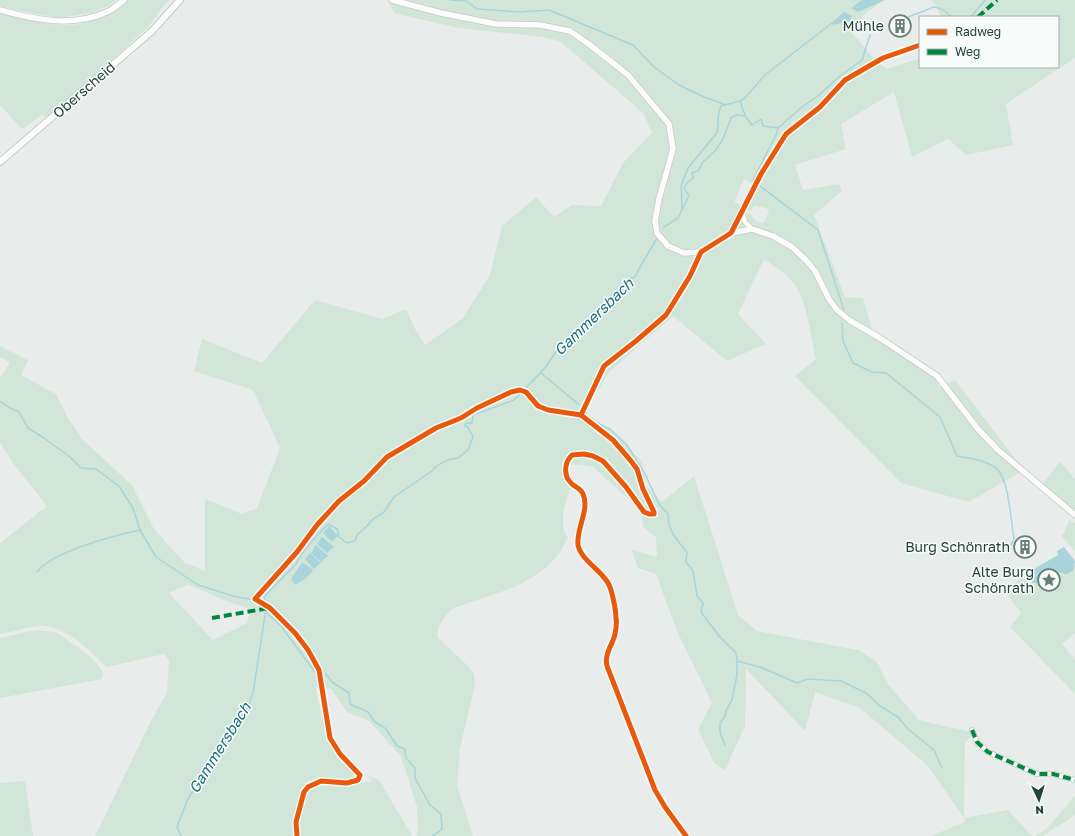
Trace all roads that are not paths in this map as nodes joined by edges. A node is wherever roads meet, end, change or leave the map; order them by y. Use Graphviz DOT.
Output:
graph roads {
  1 [pos="124,0"];
  2 [pos="180,0"];
  3 [pos="392,0"];
  4 [pos="0,10"];
  5 [pos="883,58"];
  6 [pos="0,162"];
  7 [pos="742,210"];
  8 [pos="752,229"];
  9 [pos="731,234"];
  10 [pos="581,415"];
  11 [pos="1075,515"];
  12 [pos="255,598"];
  13 [pos="972,730"];
  14 [pos="1075,780"];
  15 [pos="297,836"];
  16 [pos="686,836"];
  1 -- 4 [label="street"];
  2 -- 6 [label="main road, Oberscheid"];
  3 -- 9 [label="street"];
  5 -- 7 [label="street"];
  7 -- 8 [label="street"];
  7 -- 9 [label="street"];
  8 -- 9 [label="street"];
  8 -- 11 [label="street"];
  10 -- 16 [label="street"];
  12 -- 15 [label="street"];
  13 -- 14 [label="street"];
}
